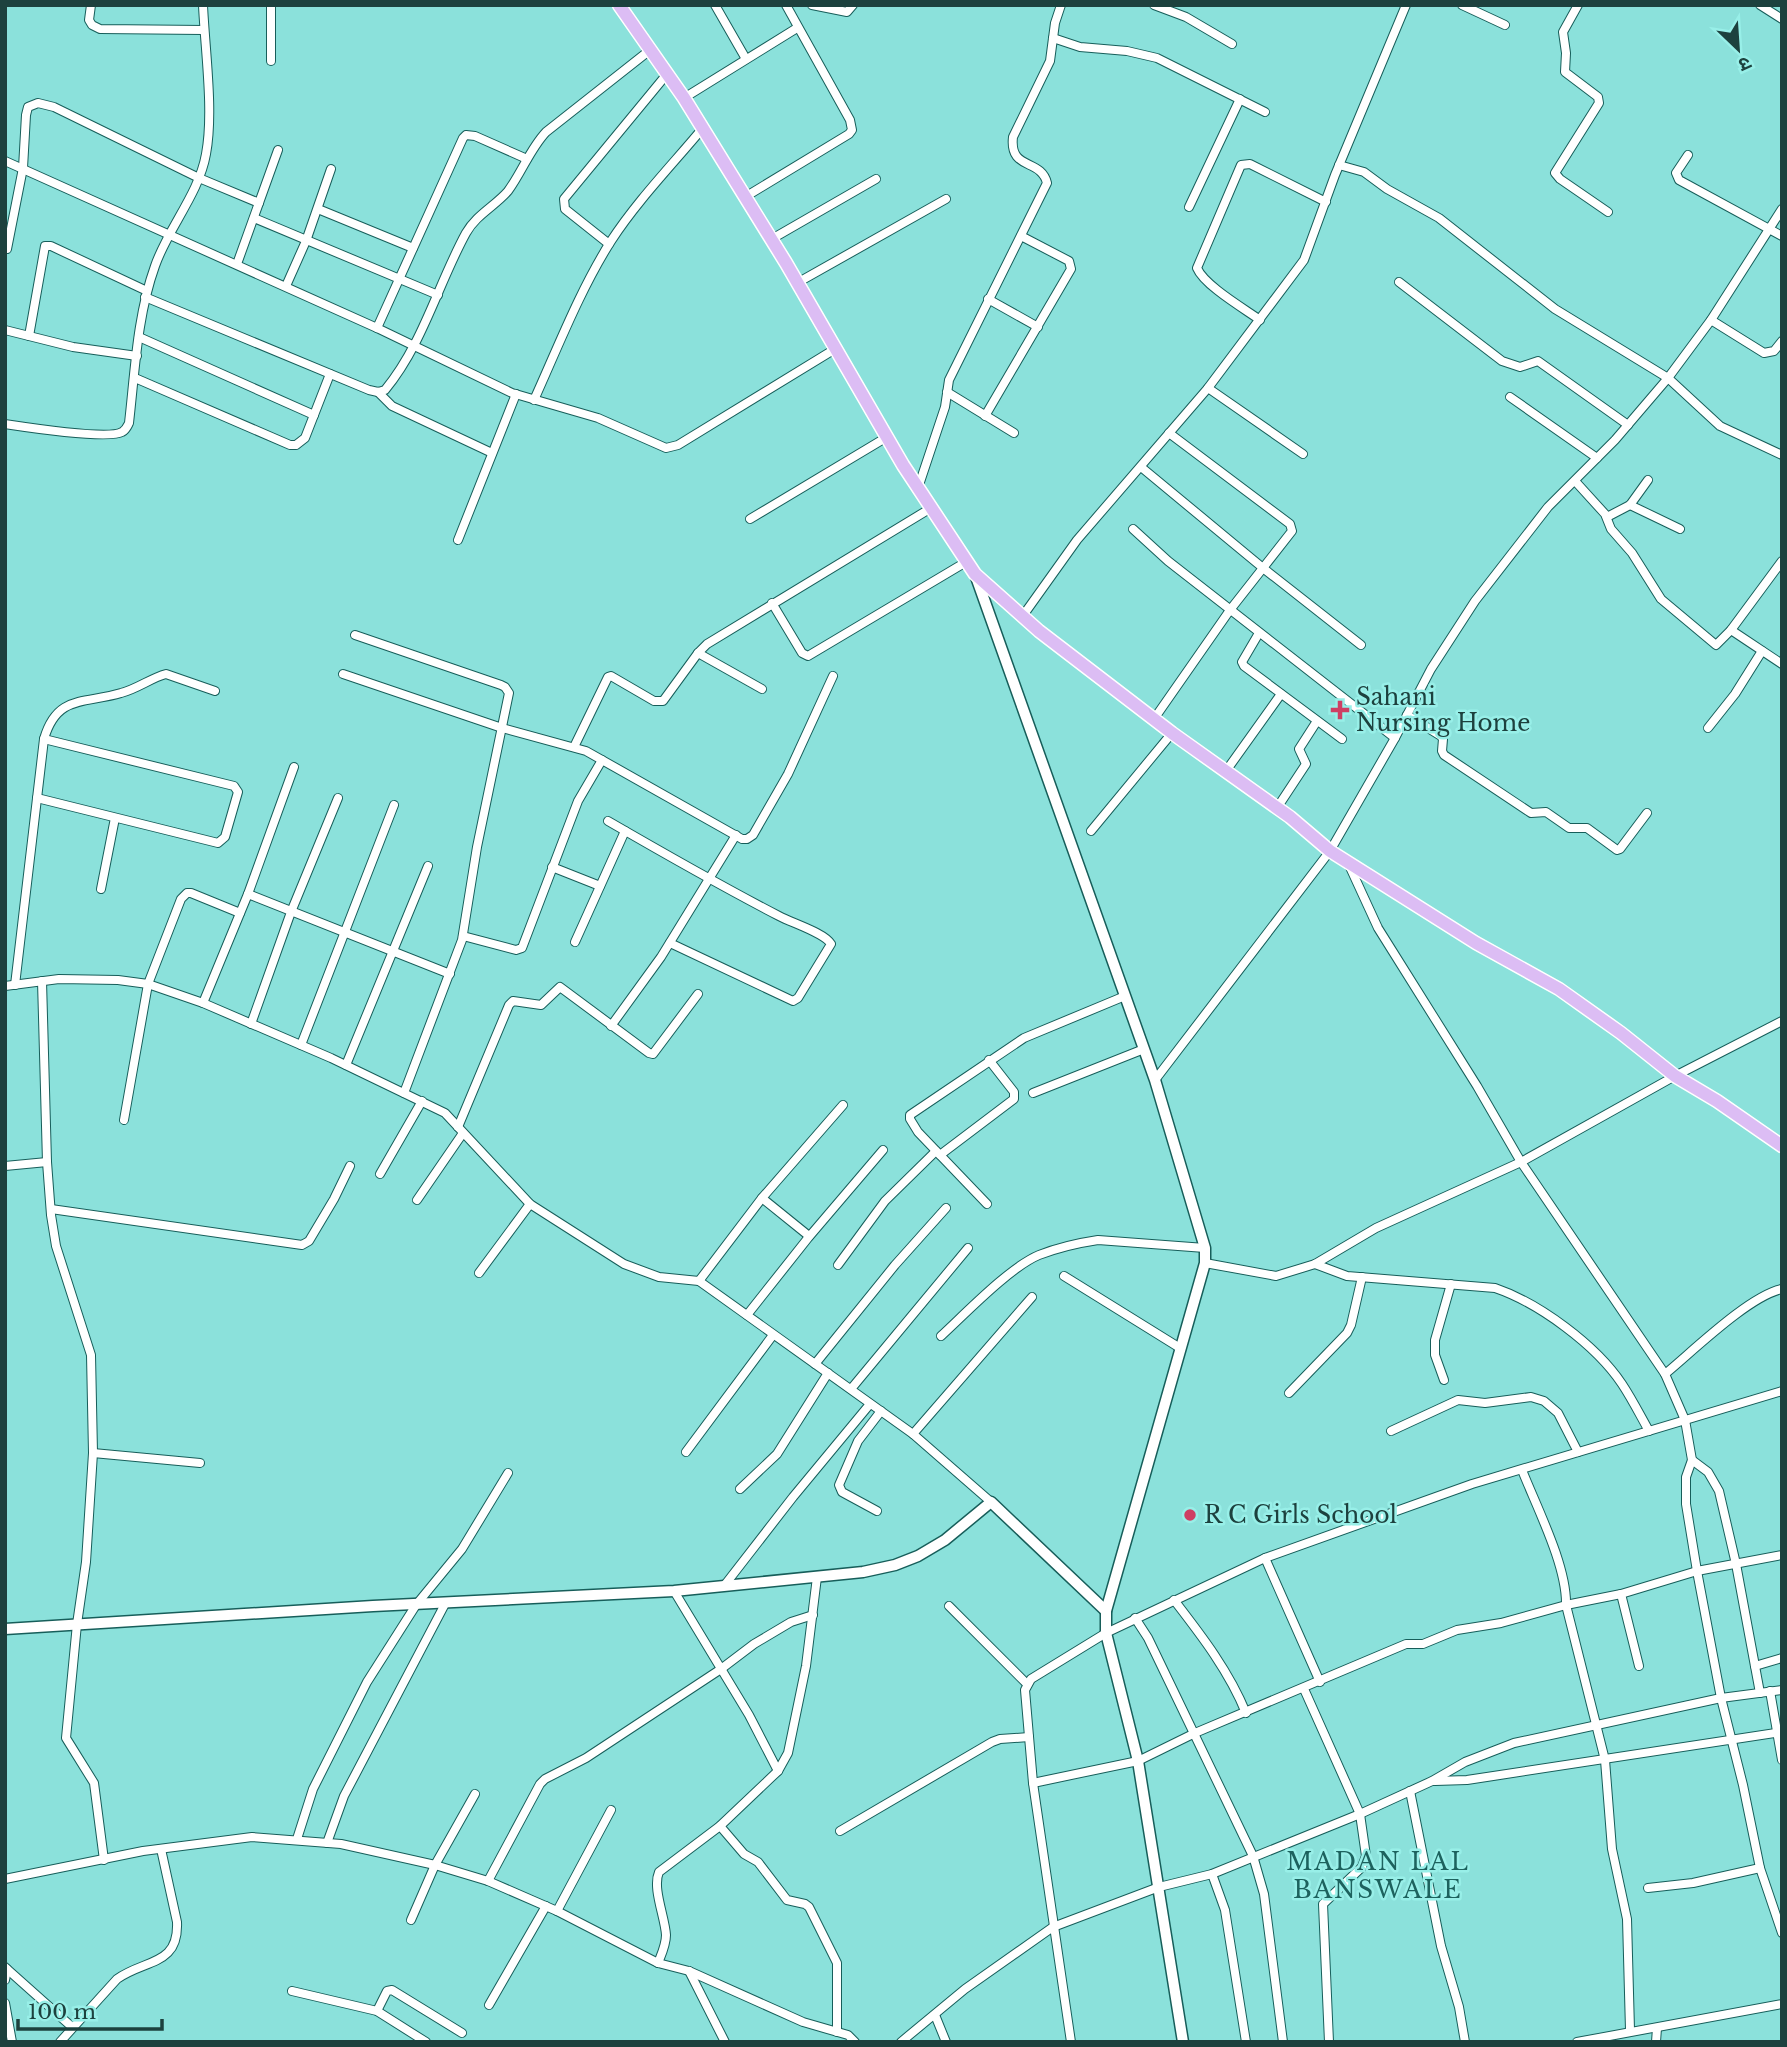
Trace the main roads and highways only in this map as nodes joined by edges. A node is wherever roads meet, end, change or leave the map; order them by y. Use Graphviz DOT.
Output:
graph roads {
  1 [pos="623,7"];
  2 [pos="1781,1145"];
  1 -- 2 [label="main road"];
}
